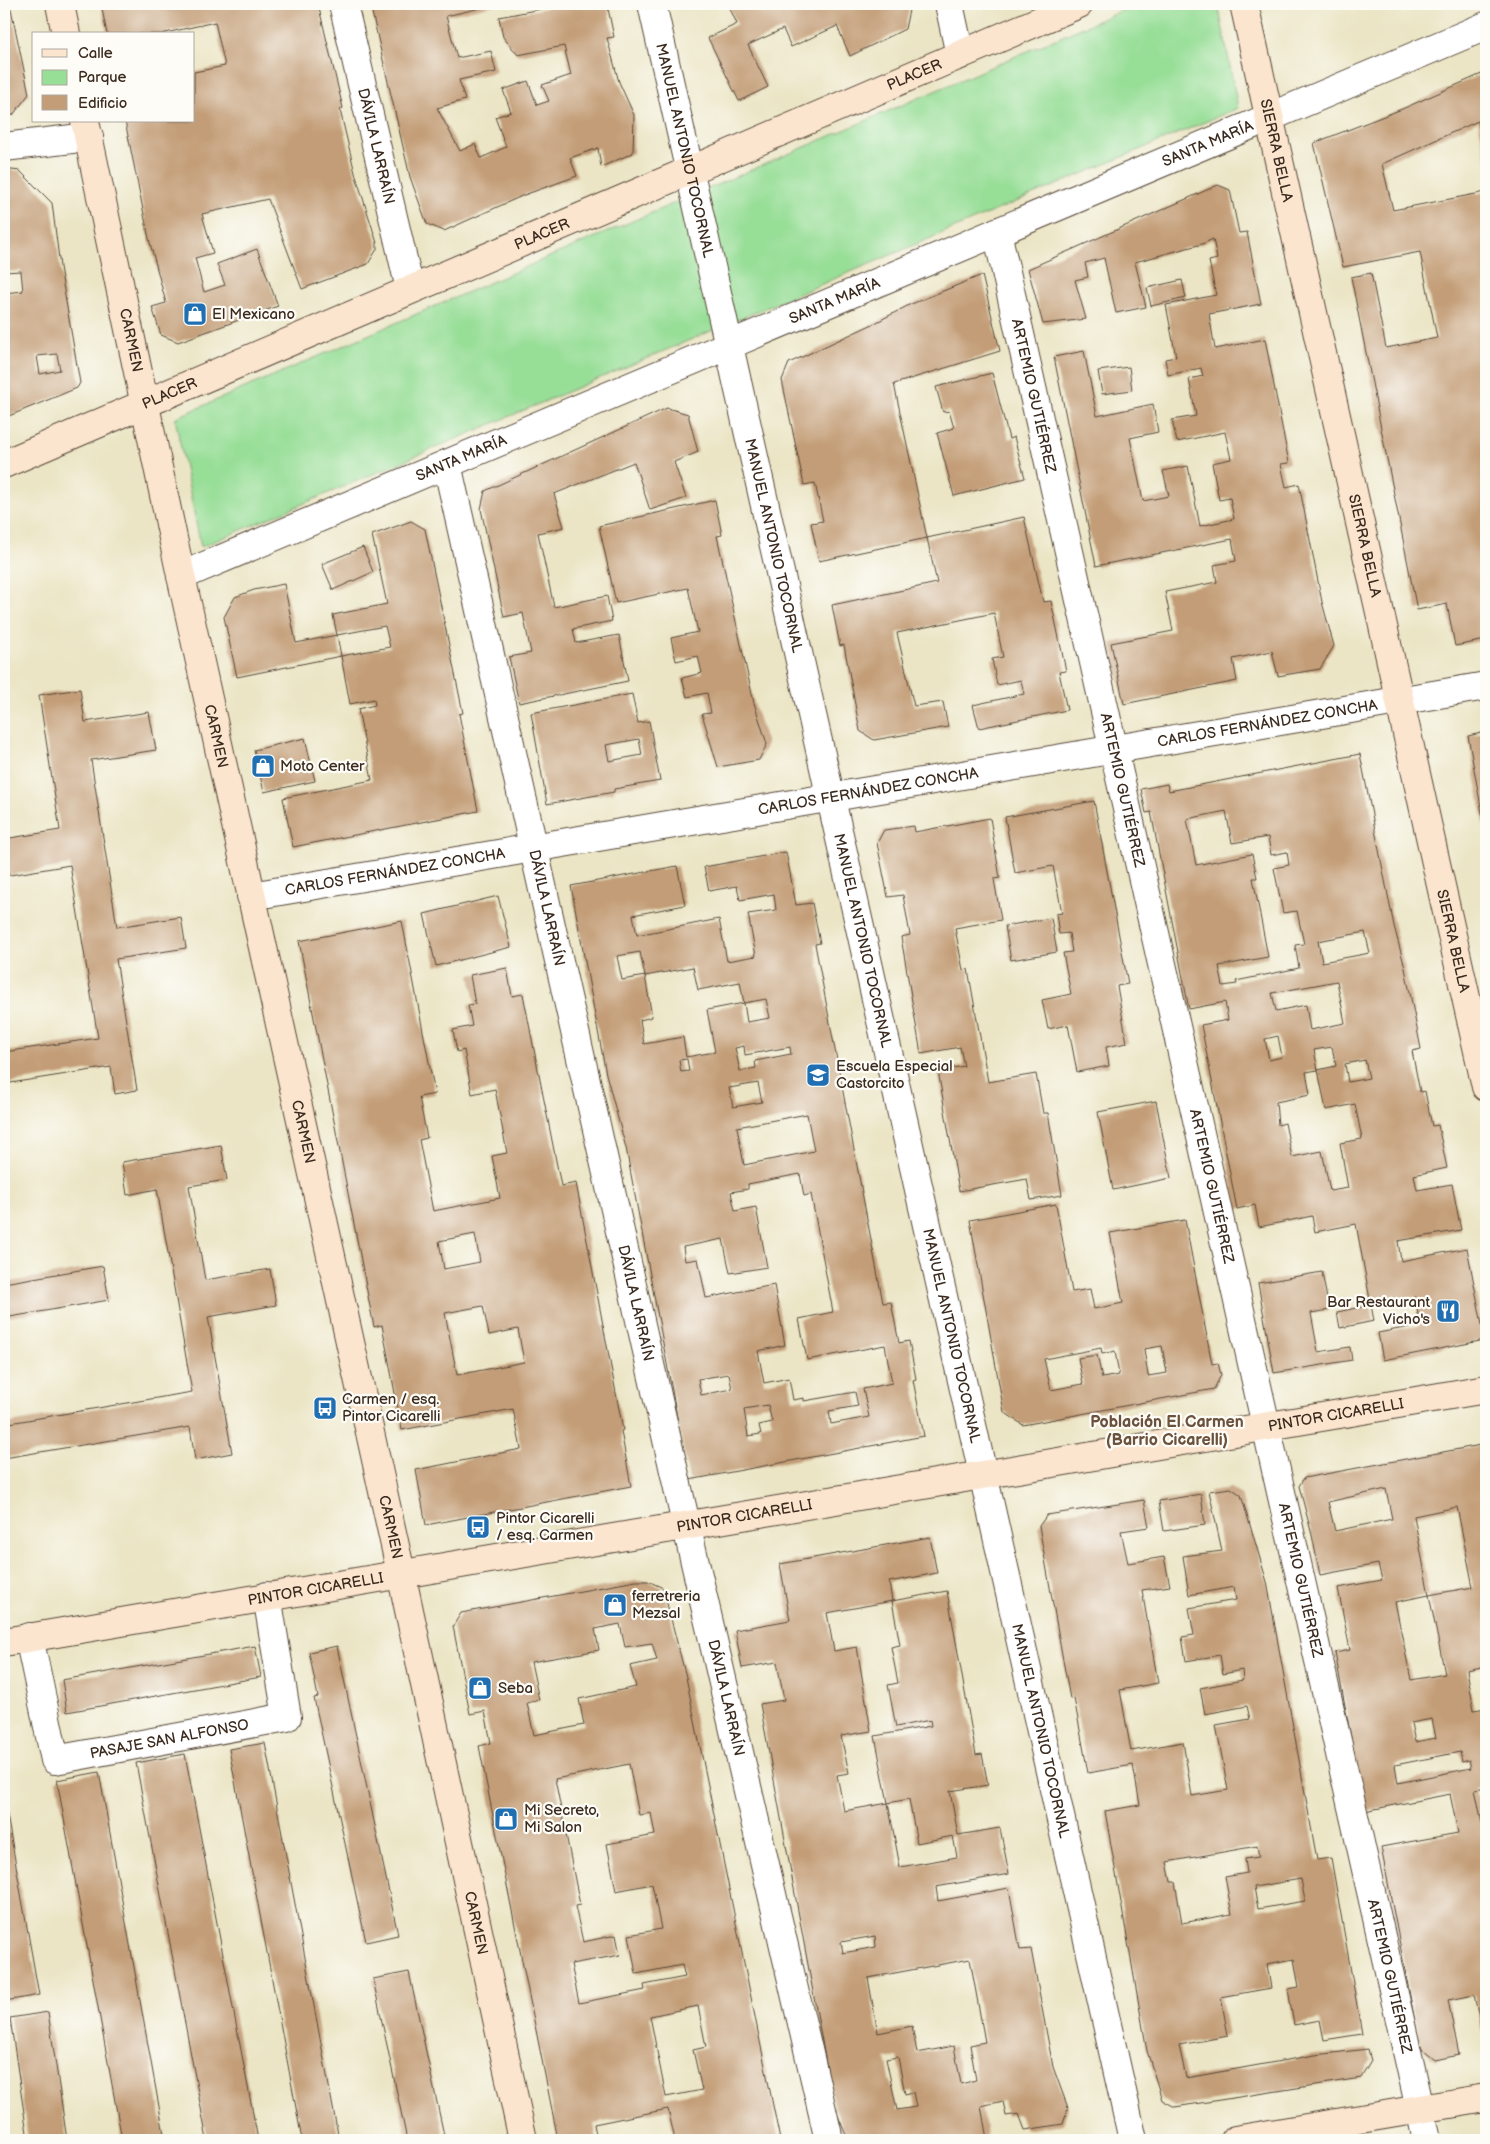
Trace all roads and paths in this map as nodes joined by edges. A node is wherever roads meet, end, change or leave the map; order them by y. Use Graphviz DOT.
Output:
graph roads {
  1 [pos="60,4"];
  2 [pos="343,4"];
  3 [pos="652,4"];
  4 [pos="949,4"];
  5 [pos="1079,4"];
  6 [pos="1244,4"];
  7 [pos="1486,26"];
  8 [pos="66,32"];
  9 [pos="960,54"];
  10 [pos="1269,116"];
  11 [pos="87,129"];
  12 [pos="4,147"];
  13 [pos="690,170"];
  14 [pos="997,232"];
  15 [pos="410,289"];
  16 [pos="730,344"];
  17 [pos="145,402"];
  18 [pos="4,464"];
  19 [pos="447,464"];
  20 [pos="181,576"];
  21 [pos="1486,686"];
  22 [pos="1400,700"];
  23 [pos="1113,749"];
  24 [pos="832,797"];
  25 [pos="533,848"];
  26 [pos="251,896"];
  27 [pos="1486,1087"];
  28 [pos="1486,1389"];
  29 [pos="1266,1426"];
  30 [pos="984,1474"];
  31 [pos="687,1524"];
  32 [pos="401,1573"];
  33 [pos="266,1596"];
  34 [pos="16,1639"];
  35 [pos="1486,2098"];
  36 [pos="1420,2109"];
  37 [pos="523,2140"];
  38 [pos="829,2140"];
  39 [pos="1133,2140"];
  40 [pos="1235,2140"];
  41 [pos="1427,2140"];
  1 -- 8 [label="main road"];
  2 -- 15 [label="street, DÁVILA LARRAÍN"];
  3 -- 13 [label="street, MANUEL ANTONIO TOCORNAL"];
  4 -- 9 [label="street"];
  5 -- 9 [label="main road, PLACER"];
  6 -- 10 [label="main road, SIERRA BELLA"];
  7 -- 10 [label="street, SANTA MARÍA"];
  9 -- 13 [label="main road, PLACER"];
  10 -- 14 [label="street, SANTA MARÍA"];
  10 -- 22 [label="main road, SIERRA BELLA"];
  11 -- 12 [label="street"];
  11 -- 17 [label="main road, CARMEN"];
  13 -- 15 [label="main road, PLACER"];
  13 -- 16 [label="street, MANUEL ANTONIO TOCORNAL"];
  14 -- 16 [label="street, SANTA MARÍA"];
  14 -- 23 [label="street, ARTEMIO GUTIÉRREZ"];
  15 -- 17 [label="main road, PLACER"];
  16 -- 19 [label="street, SANTA MARÍA"];
  16 -- 24 [label="street, MANUEL ANTONIO TOCORNAL"];
  17 -- 18 [label="main road, PLACER"];
  17 -- 20 [label="main road, CARMEN"];
  19 -- 20 [label="street, SANTA MARÍA"];
  19 -- 25 [label="street, DÁVILA LARRAÍN"];
  20 -- 26 [label="main road, CARMEN"];
  21 -- 22 [label="street, CARLOS FERNÁNDEZ CONCHA"];
  22 -- 23 [label="street, CARLOS FERNÁNDEZ CONCHA"];
  22 -- 27 [label="main road, SIERRA BELLA"];
  23 -- 24 [label="street, CARLOS FERNÁNDEZ CONCHA"];
  23 -- 29 [label="street, ARTEMIO GUTIÉRREZ"];
  24 -- 25 [label="street, CARLOS FERNÁNDEZ CONCHA"];
  24 -- 30 [label="street, MANUEL ANTONIO TOCORNAL"];
  25 -- 26 [label="street, CARLOS FERNÁNDEZ CONCHA"];
  25 -- 31 [label="street, DÁVILA LARRAÍN"];
  26 -- 32 [label="main road, CARMEN"];
  28 -- 29 [label="main road, PINTOR CICARELLI"];
  29 -- 30 [label="main road, PINTOR CICARELLI"];
  29 -- 36 [label="street, ARTEMIO GUTIÉRREZ"];
  30 -- 31 [label="main road, PINTOR CICARELLI"];
  30 -- 39 [label="street, MANUEL ANTONIO TOCORNAL"];
  31 -- 32 [label="main road, PINTOR CICARELLI"];
  31 -- 38 [label="street, DÁVILA LARRAÍN"];
  32 -- 33 [label="main road, PINTOR CICARELLI"];
  32 -- 37 [label="main road, CARMEN"];
  33 -- 34 [label="main road, PINTOR CICARELLI"];
  33 -- 34 [label="street, PASAJE SAN ALFONSO"];
  35 -- 36 [label="main road"];
  36 -- 40 [label="main road"];
  36 -- 41 [label="street, ARTEMIO GUTIÉRREZ"];
}
